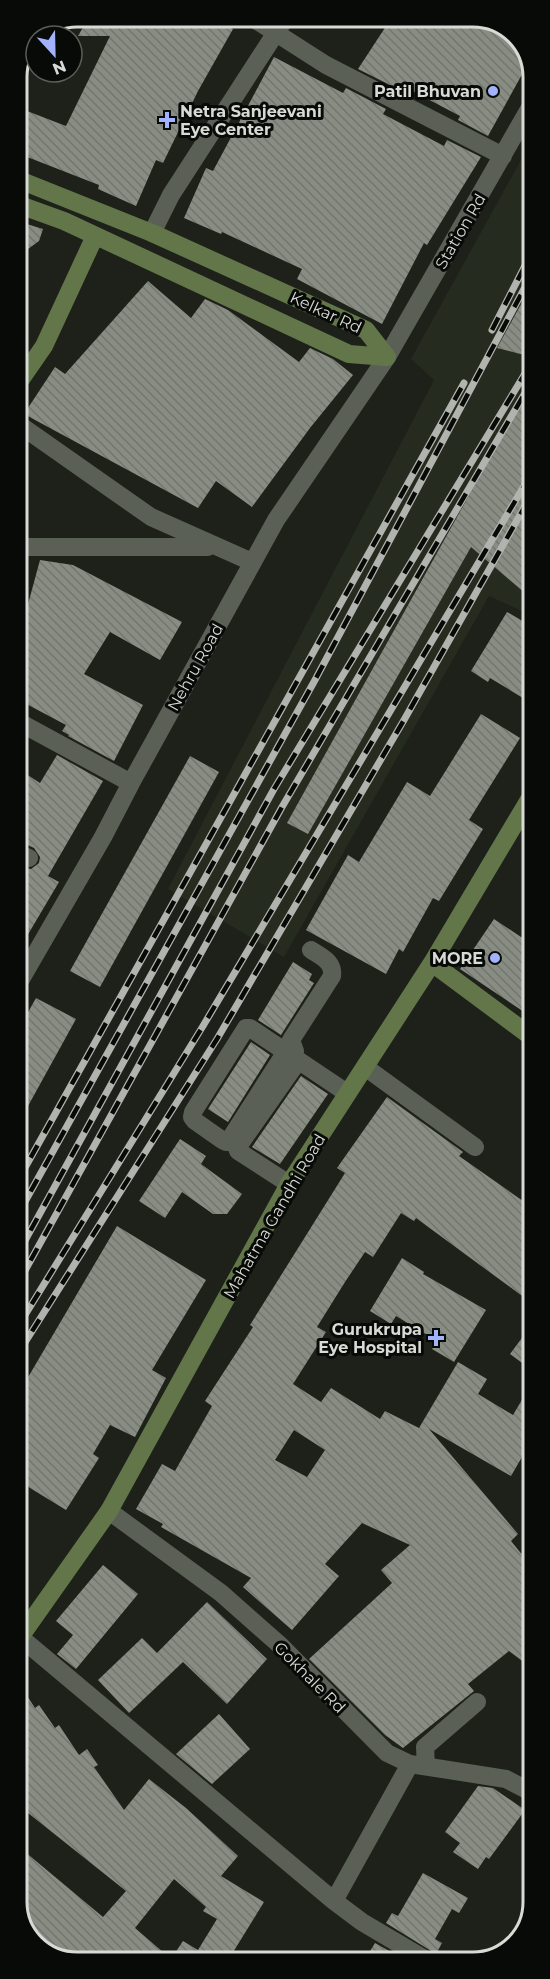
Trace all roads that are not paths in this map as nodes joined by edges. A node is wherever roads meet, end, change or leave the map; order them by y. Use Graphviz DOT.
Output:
graph roads {
  1 [pos="280,27"];
  2 [pos="285,27"];
  3 [pos="523,120"];
  4 [pos="503,156"];
  5 [pos="27,183"];
  6 [pos="27,208"];
  7 [pos="152,233"];
  8 [pos="95,236"];
  9 [pos="387,357"];
  10 [pos="27,371"];
  11 [pos="27,430"];
  12 [pos="27,547"];
  13 [pos="216,547"];
  14 [pos="252,562"];
  15 [pos="27,726"];
  16 [pos="130,783"];
  17 [pos="523,810"];
  18 [pos="311,950"];
  19 [pos="432,963"];
  20 [pos="27,968"];
  21 [pos="523,1031"];
  22 [pos="292,1057"];
  23 [pos="364,1067"];
  24 [pos="347,1093"];
  25 [pos="475,1147"];
  26 [pos="289,1184"];
  27 [pos="109,1511"];
  28 [pos="27,1628"];
  29 [pos="27,1646"];
  30 [pos="477,1701"];
  31 [pos="418,1765"];
  32 [pos="523,1788"];
  33 [pos="334,1901"];
  34 [pos="413,1952"];
  1 -- 7 [label="street"];
  2 -- 4 [label="street"];
  3 -- 4 [label="street, Station Rd"];
  4 -- 9 [label="street, Station Rd"];
  5 -- 7 [label="street, Kelkar Rd"];
  6 -- 8 [label="street, Kelkar Rd"];
  7 -- 9 [label="street, Kelkar Rd"];
  8 -- 9 [label="street, Kelkar Rd"];
  8 -- 10 [label="street"];
  9 -- 14 [label="street, Nehru Road"];
  11 -- 13 [label="street"];
  12 -- 13 [label="street"];
  13 -- 14 [label="street"];
  14 -- 16 [label="street, Nehru Road"];
  15 -- 16 [label="street"];
  16 -- 20 [label="street, Nehru Road"];
  17 -- 19 [label="street, Mahatma Gandhi Road"];
  18 -- 22 [label="street"];
  19 -- 21 [label="street"];
  19 -- 23 [label="street, Mahatma Gandhi Road"];
  22 -- 22 [label="street"];
  22 -- 24 [label="street"];
  22 -- 26 [label="street"];
  23 -- 24 [label="street, Mahatma Gandhi Road"];
  23 -- 25 [label="street"];
  24 -- 26 [label="street, Mahatma Gandhi Road"];
  26 -- 27 [label="street, Mahatma Gandhi Road"];
  27 -- 28 [label="street, Mahatma Gandhi Road"];
  27 -- 31 [label="street, Gokhale Rd"];
  29 -- 33 [label="street"];
  30 -- 31 [label="street"];
  31 -- 32 [label="street, Gokhale Rd"];
  31 -- 33 [label="street"];
  33 -- 34 [label="street"];
}
